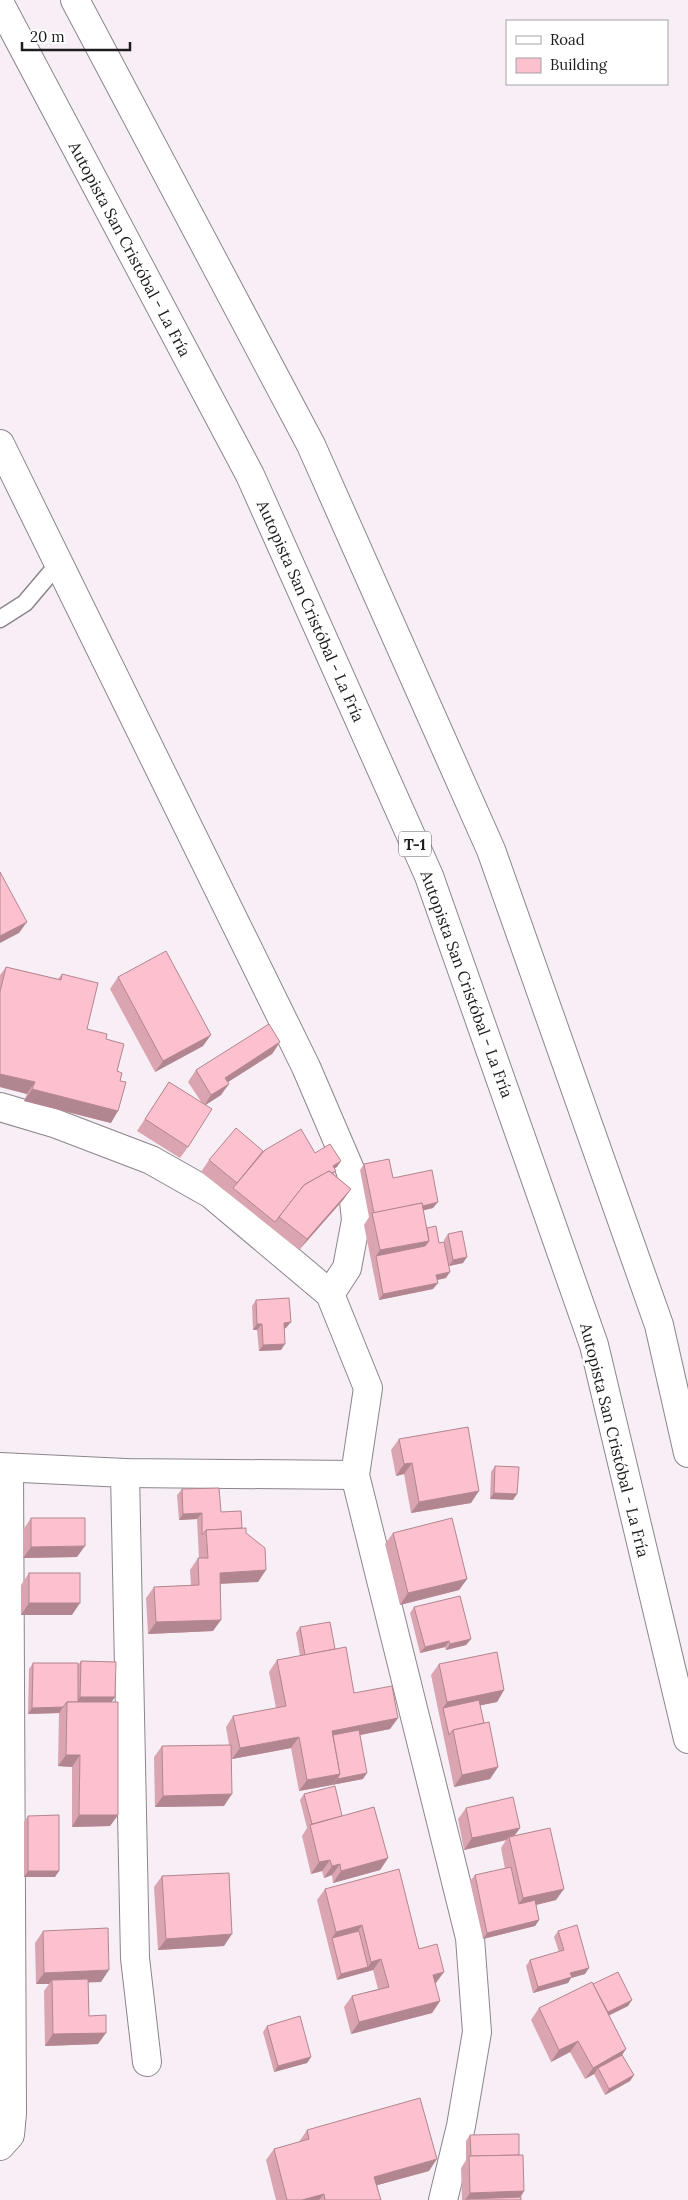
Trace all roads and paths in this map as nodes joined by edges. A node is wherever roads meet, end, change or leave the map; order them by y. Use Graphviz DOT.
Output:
graph roads {
  1 [pos="74,0"];
  2 [pos="0,4"];
  3 [pos="0,444"];
  4 [pos="58,564"];
  5 [pos="0,619"];
  6 [pos="0,1107"];
  7 [pos="330,1294"];
  8 [pos="688,1453"];
  9 [pos="4,1468"];
  10 [pos="125,1473"];
  11 [pos="355,1475"];
  12 [pos="688,1739"];
  13 [pos="147,2062"];
  14 [pos="0,2146"];
  15 [pos="443,2200"];
  1 -- 8 [label="main road"];
  2 -- 12 [label="main road, Autopista San Cristóbal - La Fría / T-1"];
  3 -- 4 [label="main road"];
  4 -- 5 [label="lane"];
  4 -- 7 [label="main road"];
  6 -- 7 [label="main road"];
  7 -- 11 [label="main road"];
  9 -- 10 [label="main road"];
  9 -- 14 [label="main road"];
  10 -- 11 [label="main road"];
  10 -- 13 [label="main road"];
  11 -- 15 [label="main road"];
}
